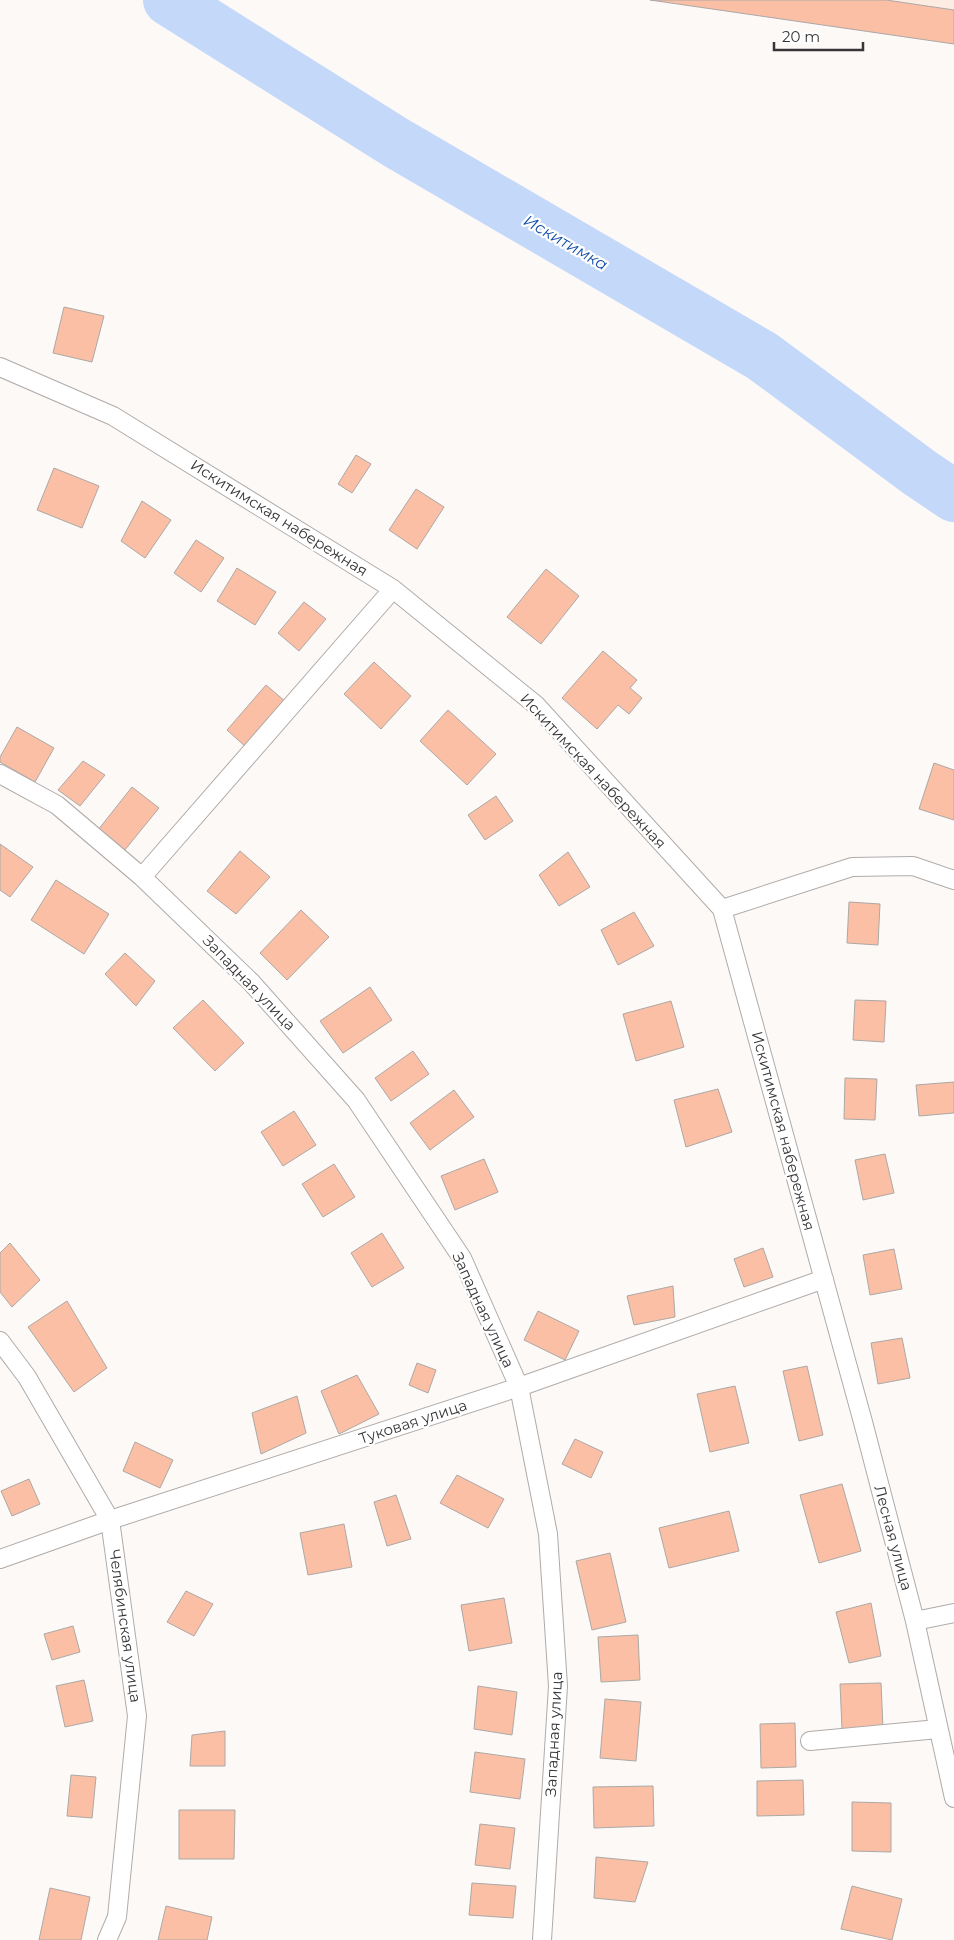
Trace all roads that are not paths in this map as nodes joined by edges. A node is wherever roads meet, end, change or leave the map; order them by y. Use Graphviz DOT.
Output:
graph roads {
  1 [pos="0,367"];
  2 [pos="393,589"];
  3 [pos="0,774"];
  4 [pos="142,877"];
  5 [pos="954,880"];
  6 [pos="722,909"];
  7 [pos="824,1279"];
  8 [pos="0,1341"];
  9 [pos="519,1387"];
  10 [pos="110,1520"];
  11 [pos="0,1559"];
  12 [pos="954,1613"];
  13 [pos="915,1621"];
  14 [pos="938,1729"];
  15 [pos="810,1741"];
  16 [pos="954,1798"];
  17 [pos="107,1940"];
  18 [pos="542,1940"];
  1 -- 2 [label="lane, Искитимская набережная"];
  2 -- 4 [label="lane"];
  2 -- 6 [label="lane, Искитимская набережная"];
  3 -- 4 [label="lane, Западная улица"];
  4 -- 9 [label="lane, Западная улица"];
  5 -- 6 [label="lane"];
  6 -- 7 [label="lane, Искитимская набережная"];
  7 -- 9 [label="lane, Туковая улица"];
  7 -- 13 [label="lane, Лесная улица"];
  8 -- 10 [label="lane, Челябинская улица"];
  9 -- 10 [label="lane, Туковая улица"];
  9 -- 18 [label="lane, Западная улица"];
  10 -- 11 [label="lane, Туковая улица"];
  10 -- 17 [label="lane, Челябинская улица"];
  12 -- 13 [label="lane"];
  13 -- 14 [label="lane, Лесная улица"];
  14 -- 15 [label="lane"];
  14 -- 16 [label="lane, Лесная улица"];
}
